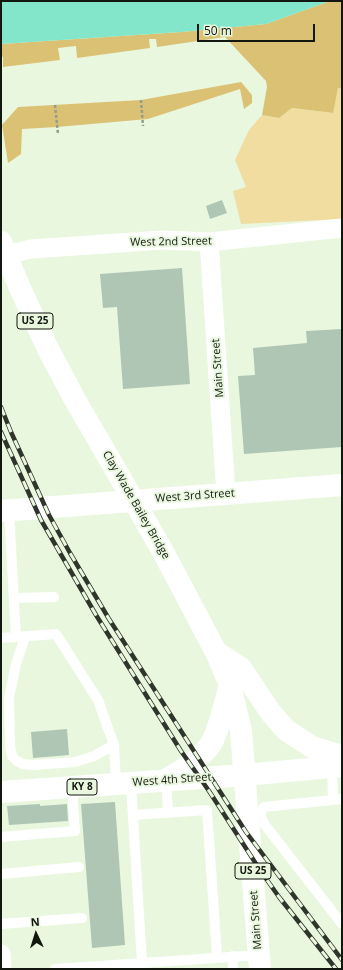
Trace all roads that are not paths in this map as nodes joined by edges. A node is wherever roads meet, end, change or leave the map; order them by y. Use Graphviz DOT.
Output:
graph roads {
  1 [pos="342,228"];
  2 [pos="1,242"];
  3 [pos="209,242"];
  4 [pos="1,256"];
  5 [pos="342,485"];
  6 [pos="226,494"];
  7 [pos="5,511"];
  8 [pos="54,597"];
  9 [pos="14,598"];
  10 [pos="21,637"];
  11 [pos="1,638"];
  12 [pos="216,652"];
  13 [pos="230,685"];
  14 [pos="114,745"];
  15 [pos="339,763"];
  16 [pos="245,775"];
  17 [pos="165,781"];
  18 [pos="124,784"];
  19 [pos="72,788"];
  20 [pos="1,792"];
  21 [pos="337,799"];
  22 [pos="168,812"];
  23 [pos="133,815"];
  24 [pos="1,837"];
  25 [pos="79,867"];
  26 [pos="1,874"];
  27 [pos="82,918"];
  28 [pos="1,924"];
  29 [pos="342,924"];
  30 [pos="1,954"];
  31 [pos="232,956"];
  32 [pos="217,957"];
  33 [pos="259,962"];
  34 [pos="142,963"];
  35 [pos="80,968"];
  36 [pos="2,969"];
  37 [pos="55,969"];
  38 [pos="233,969"];
  1 -- 3 [label="street, West 2nd Street"];
  2 -- 12 [label="main road, Clay Wade Bailey Bridge / US 25"];
  3 -- 4 [label="street, West 2nd Street"];
  3 -- 6 [label="street, Main Street"];
  5 -- 6 [label="main road, West 3rd Street"];
  6 -- 7 [label="main road, West 3rd Street"];
  7 -- 9 [label="lane"];
  8 -- 9 [label="lane"];
  9 -- 10 [label="lane"];
  10 -- 11 [label="lane"];
  10 -- 14 [label="lane"];
  10 -- 14 [label="lane"];
  12 -- 13 [label="main road, Clay Wade Bailey Bridge / US 25"];
  12 -- 15 [label="main road"];
  13 -- 16 [label="main road, Clay Wade Bailey Bridge / US 25"];
  13 -- 17 [label="main road"];
  14 -- 18 [label="lane"];
  15 -- 16 [label="main road, West 4th Street / KY 8"];
  15 -- 21 [label="lane"];
  16 -- 17 [label="main road, West 4th Street / KY 8"];
  16 -- 33 [label="main road, Main Street / US 25"];
  17 -- 18 [label="main road, West 4th Street / KY 8"];
  17 -- 22 [label="lane"];
  18 -- 19 [label="main road, West 4th Street / KY 8"];
  18 -- 23 [label="lane"];
  19 -- 20 [label="main road, West 4th Street / KY 8"];
  19 -- 24 [label="lane"];
  21 -- 29 [label="lane"];
  22 -- 23 [label="lane"];
  22 -- 32 [label="lane"];
  23 -- 34 [label="lane"];
  25 -- 26 [label="lane"];
  27 -- 28 [label="lane"];
  30 -- 36 [label="street"];
  31 -- 32 [label="lane"];
  31 -- 33 [label="lane"];
  31 -- 38 [label="lane"];
  32 -- 34 [label="lane"];
  34 -- 35 [label="lane"];
  35 -- 37 [label="lane"];
}
